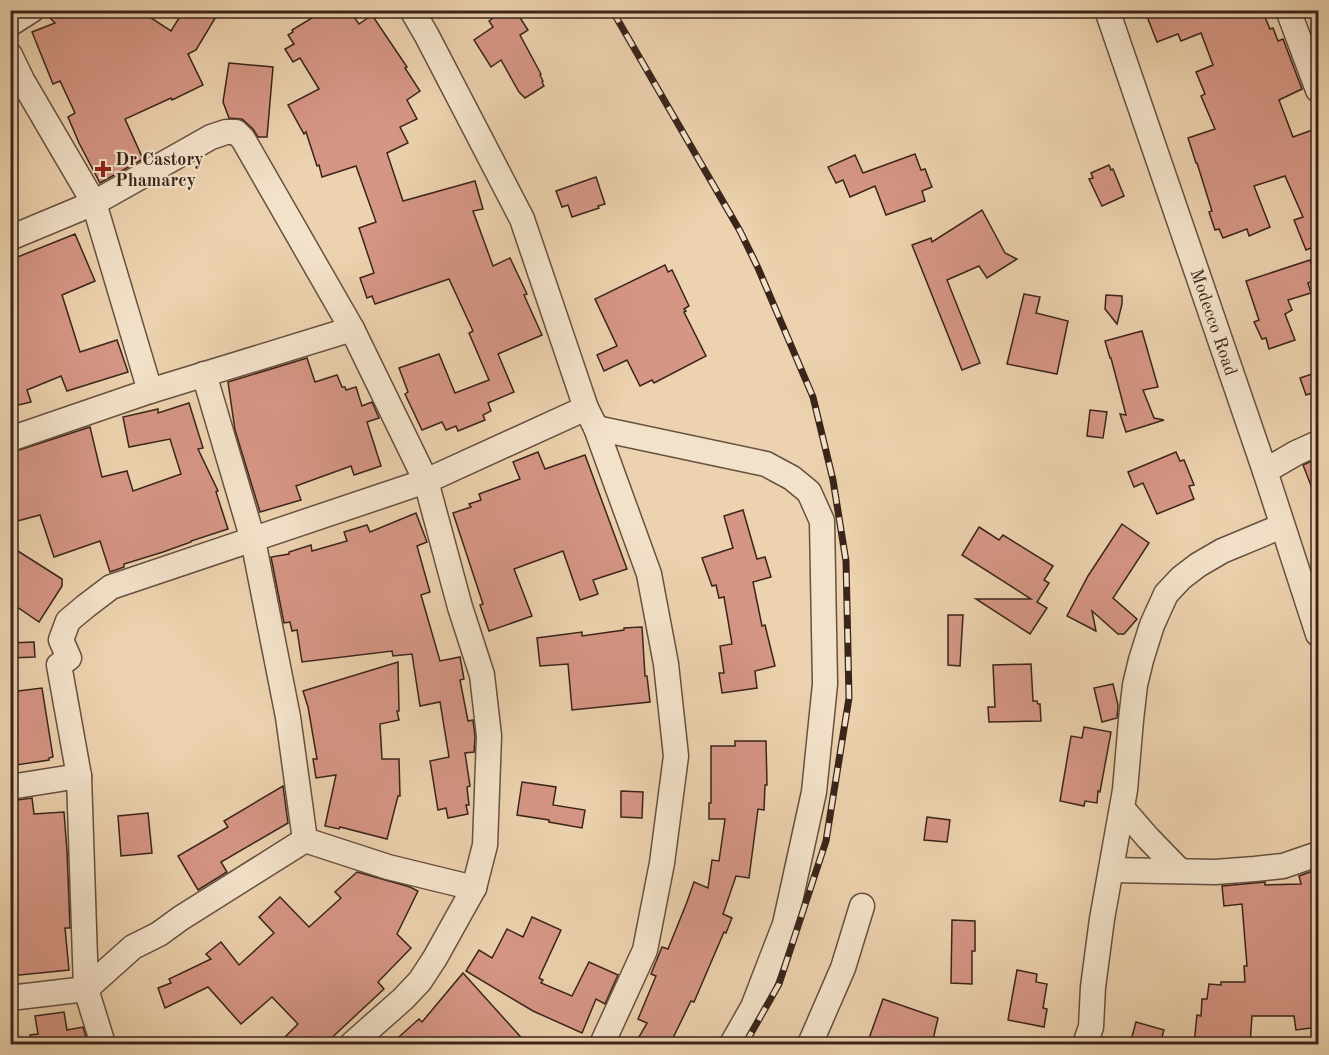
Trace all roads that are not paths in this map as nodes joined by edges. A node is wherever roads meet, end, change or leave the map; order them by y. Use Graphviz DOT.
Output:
graph roads {
  1 [pos="33,10"];
  2 [pos="412,10"];
  3 [pos="1107,10"];
  4 [pos="1288,10"];
  5 [pos="10,24"];
  6 [pos="10,55"];
  7 [pos="1318,90"];
  8 [pos="94,203"];
  9 [pos="10,238"];
  10 [pos="352,329"];
  11 [pos="204,374"];
  12 [pos="150,391"];
  13 [pos="591,418"];
  14 [pos="10,439"];
  15 [pos="1318,443"];
  16 [pos="1264,471"];
  17 [pos="426,481"];
  18 [pos="1282,526"];
  19 [pos="254,540"];
  20 [pos="1318,634"];
  21 [pos="79,776"];
  22 [pos="10,787"];
  23 [pos="1122,808"];
  24 [pos="305,840"];
  25 [pos="1318,854"];
  26 [pos="1112,870"];
  27 [pos="1180,871"];
  28 [pos="474,888"];
  29 [pos="862,906"];
  30 [pos="86,989"];
  31 [pos="10,998"];
  32 [pos="103,1044"];
  33 [pos="352,1044"];
  34 [pos="602,1044"];
  35 [pos="732,1044"];
  36 [pos="810,1044"];
  37 [pos="1085,1044"];
  1 -- 5 [label="street"];
  2 -- 13 [label="street"];
  3 -- 16 [label="street, Modecco Road"];
  4 -- 7 [label="street"];
  6 -- 8 [label="street"];
  8 -- 9 [label="street"];
  8 -- 10 [label="street"];
  8 -- 12 [label="street"];
  10 -- 11 [label="street"];
  10 -- 17 [label="street"];
  11 -- 12 [label="street"];
  11 -- 19 [label="street"];
  12 -- 14 [label="street"];
  13 -- 17 [label="street"];
  13 -- 34 [label="street"];
  13 -- 35 [label="street"];
  15 -- 16 [label="street"];
  16 -- 18 [label="street, Modecco Road"];
  17 -- 19 [label="street"];
  17 -- 28 [label="street"];
  18 -- 20 [label="street, Modecco Road"];
  18 -- 23 [label="street"];
  19 -- 21 [label="street"];
  19 -- 24 [label="street"];
  21 -- 22 [label="street"];
  21 -- 30 [label="street"];
  23 -- 26 [label="street"];
  23 -- 27 [label="street"];
  24 -- 28 [label="street"];
  24 -- 30 [label="street"];
  25 -- 27 [label="street"];
  26 -- 27 [label="street"];
  26 -- 37 [label="street"];
  28 -- 33 [label="street"];
  29 -- 36 [label="street"];
  30 -- 31 [label="street"];
  30 -- 32 [label="street"];
}
